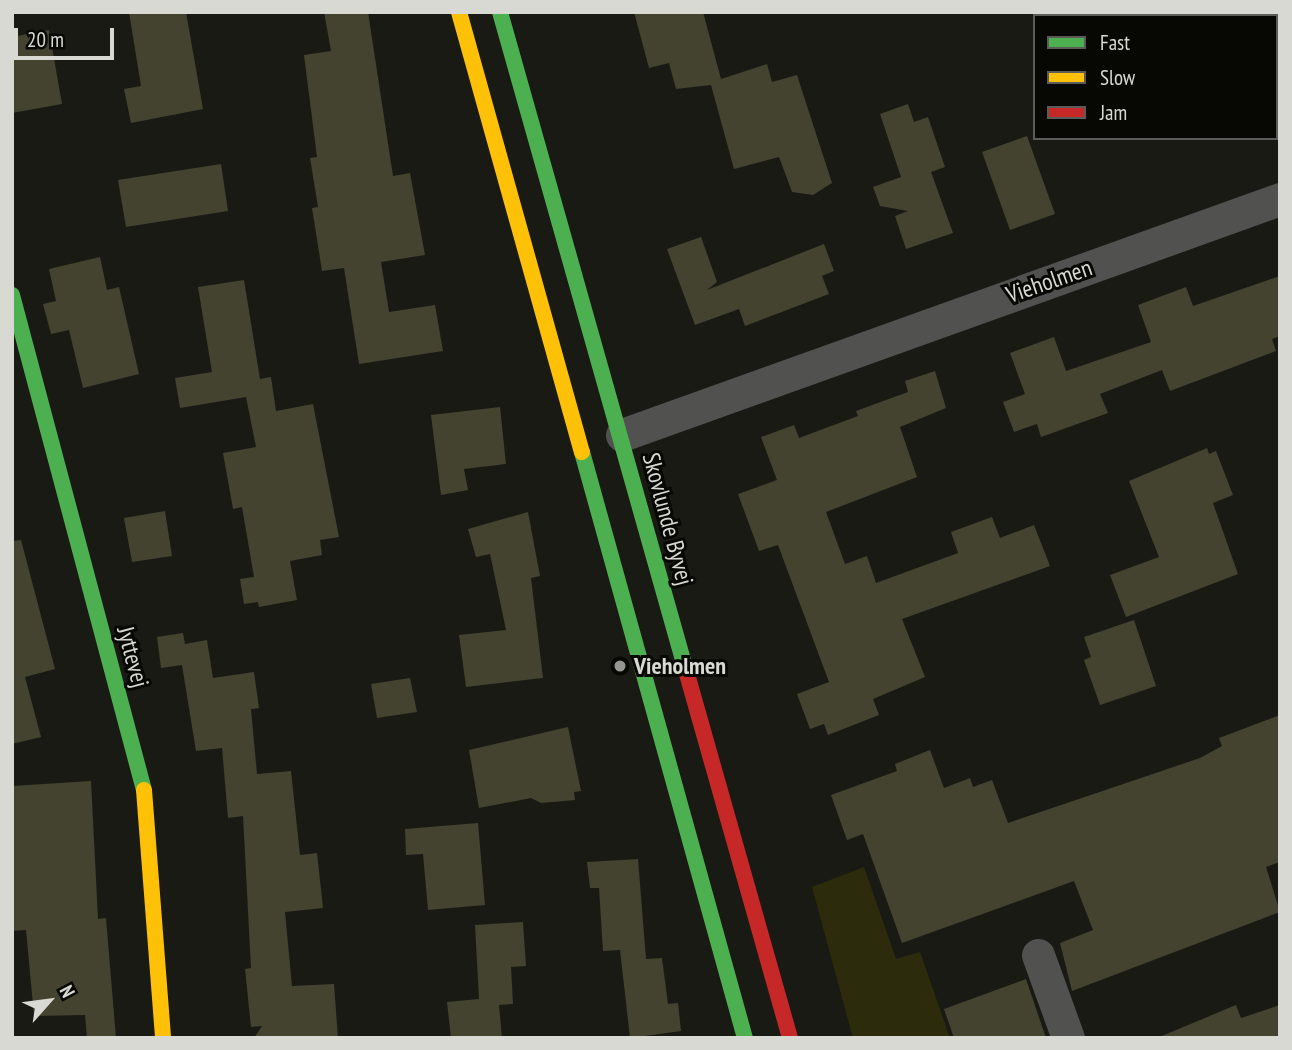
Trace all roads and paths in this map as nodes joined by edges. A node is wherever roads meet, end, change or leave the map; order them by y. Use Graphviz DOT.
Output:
graph roads {
  1 [pos="459,12"];
  2 [pos="500,12"];
  3 [pos="1280,199"];
  4 [pos="12,295"];
  5 [pos="622,435"];
  6 [pos="1038,955"];
  7 [pos="163,1038"];
  8 [pos="745,1038"];
  9 [pos="790,1038"];
  10 [pos="1068,1038"];
  1 -- 8 [label="main road"];
  2 -- 5 [label="main road, Skovlunde Byvej"];
  3 -- 5 [label="street, Vieholmen"];
  4 -- 7 [label="main road, Jyttevej"];
  5 -- 9 [label="main road, Skovlunde Byvej"];
  6 -- 10 [label="street"];
}
